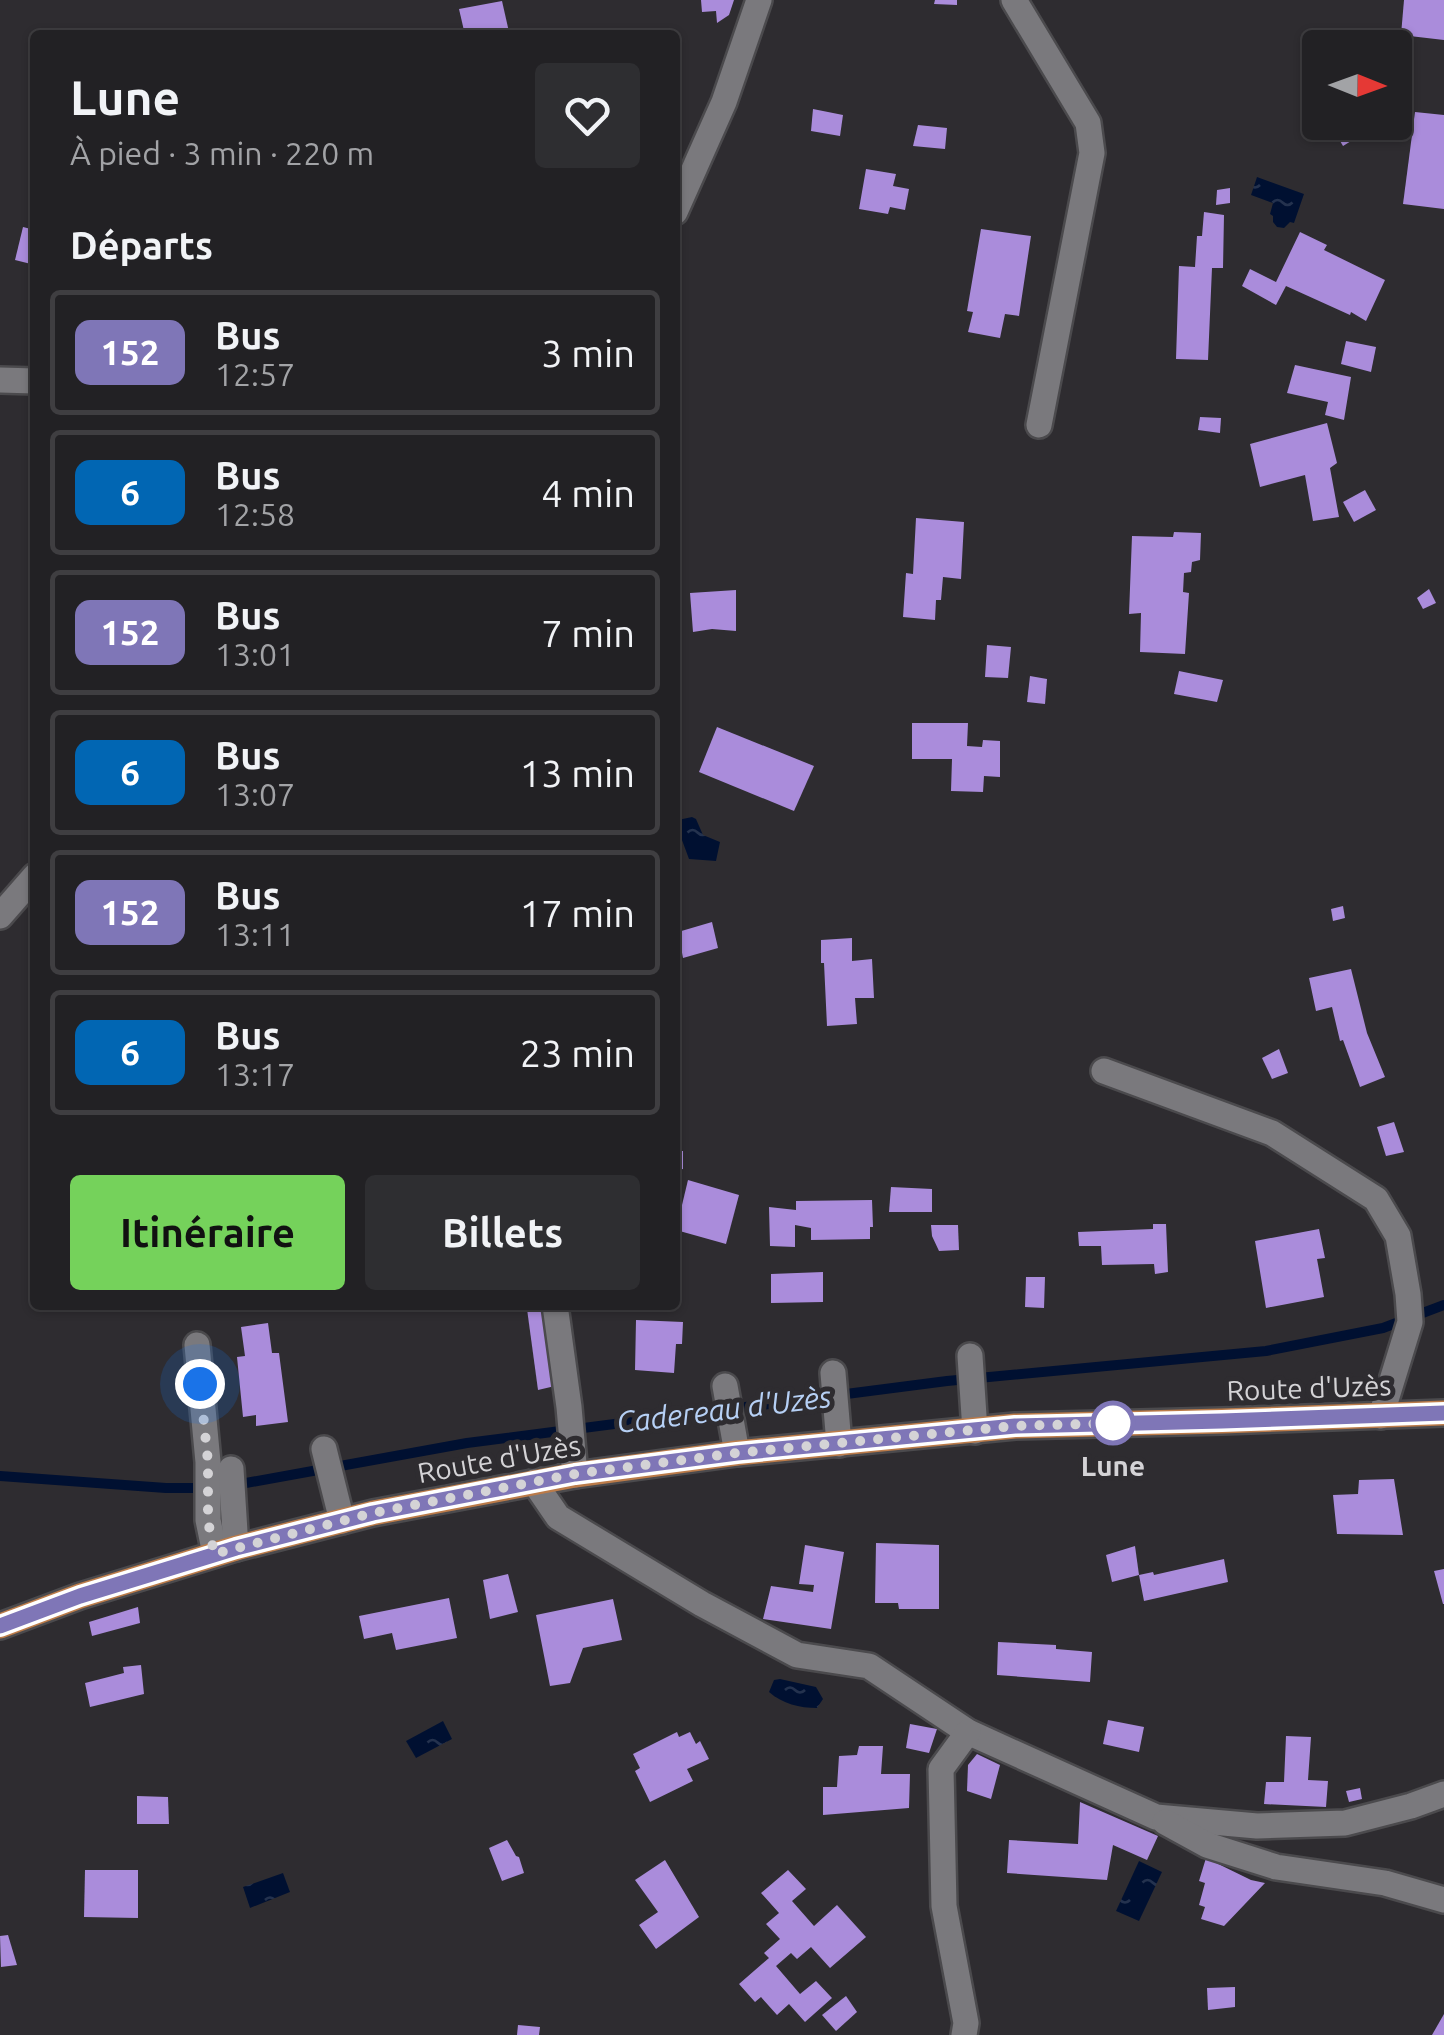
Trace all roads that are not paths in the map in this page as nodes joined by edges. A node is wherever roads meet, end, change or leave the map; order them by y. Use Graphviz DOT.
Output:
graph roads {
  1 [pos="759,0"];
  2 [pos="1014,0"];
  3 [pos="680,201"];
  4 [pos="0,380"];
  5 [pos="30,381"];
  6 [pos="1040,425"];
  7 [pos="30,882"];
  8 [pos="0,916"];
  9 [pos="1104,1072"];
  10 [pos="556,1310"];
  11 [pos="196,1345"];
  12 [pos="970,1356"];
  13 [pos="833,1373"];
  14 [pos="725,1386"];
  15 [pos="1444,1413"];
  16 [pos="1382,1416"];
  17 [pos="976,1431"];
  18 [pos="734,1443"];
  19 [pos="839,1444"];
  20 [pos="324,1449"];
  21 [pos="574,1464"];
  22 [pos="219,1465"];
  23 [pos="534,1482"];
  24 [pos="342,1521"];
  25 [pos="225,1551"];
  26 [pos="0,1626"];
  27 [pos="968,1732"];
  28 [pos="1444,1794"];
  29 [pos="1156,1817"];
  30 [pos="1444,1900"];
  31 [pos="964,2035"];
  1 -- 3 [label="street"];
  2 -- 6 [label="street"];
  4 -- 5 [label="street"];
  7 -- 8 [label="street"];
  9 -- 16 [label="street"];
  10 -- 21 [label="street"];
  11 -- 22 [label="street"];
  12 -- 17 [label="street"];
  13 -- 19 [label="street"];
  14 -- 18 [label="street"];
  15 -- 16 [label="main road, Route d'Uzès"];
  16 -- 17 [label="main road, Route d'Uzès"];
  17 -- 19 [label="main road, Route d'Uzès"];
  18 -- 19 [label="main road, Route d'Uzès"];
  18 -- 21 [label="main road, Route d'Uzès"];
  20 -- 24 [label="street"];
  21 -- 23 [label="main road, Route d'Uzès"];
  22 -- 25 [label="street"];
  22 -- 25 [label="street"];
  23 -- 24 [label="main road, Route d'Uzès"];
  23 -- 27 [label="street"];
  24 -- 25 [label="main road, Route d'Uzès"];
  25 -- 26 [label="main road, Route d'Uzès"];
  27 -- 29 [label="street"];
  27 -- 31 [label="street"];
  28 -- 29 [label="street"];
  29 -- 30 [label="street"];
}
